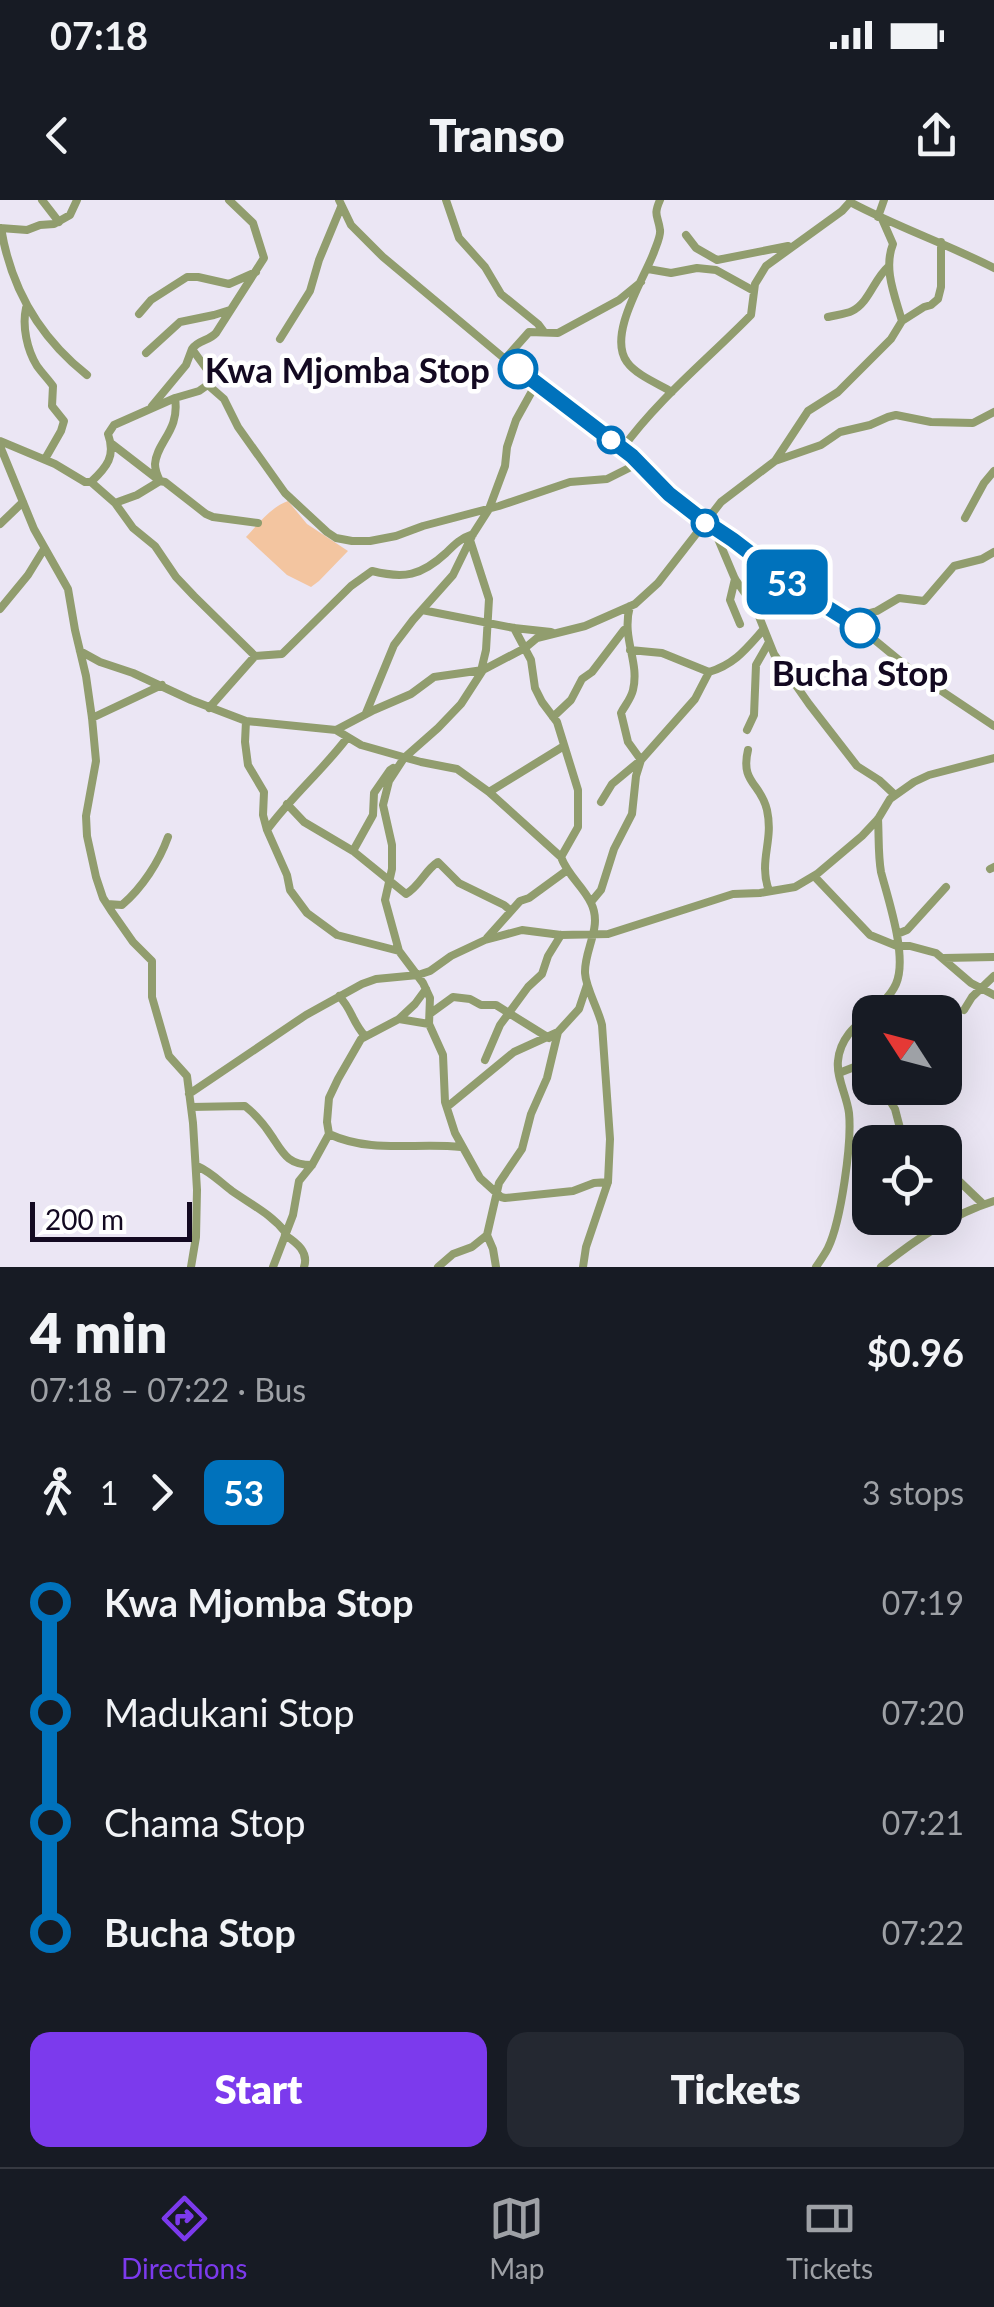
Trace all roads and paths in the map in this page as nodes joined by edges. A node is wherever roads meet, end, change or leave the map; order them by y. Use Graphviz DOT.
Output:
graph roads {
  1 [pos="42,200"];
  2 [pos="76,200"];
  3 [pos="229,200"];
  4 [pos="446,200"];
  5 [pos="660,200"];
  6 [pos="884,200"];
  7 [pos="848,201"];
  8 [pos="340,203"];
  9 [pos="880,218"];
  10 [pos="59,222"];
  11 [pos="1,228"];
  12 [pos="686,235"];
  13 [pos="940,242"];
  14 [pos="793,245"];
  15 [pos="888,267"];
  16 [pos="994,268"];
  17 [pos="648,269"];
  18 [pos="256,272"];
  19 [pos="641,282"];
  20 [pos="754,292"];
  21 [pos="26,308"];
  22 [pos="230,310"];
  23 [pos="139,314"];
  24 [pos="828,317"];
  25 [pos="902,321"];
  26 [pos="544,332"];
  27 [pos="280,339"];
  28 [pos="192,349"];
  29 [pos="146,353"];
  30 [pos="505,359"];
  31 [pos="87,376"];
  32 [pos="536,384"];
  33 [pos="208,385"];
  34 [pos="672,392"];
  35 [pos="175,398"];
  36 [pos="149,410"];
  37 [pos="994,412"];
  38 [pos="0,443"];
  39 [pos="112,444"];
  40 [pos="622,449"];
  41 [pos="45,459"];
  42 [pos="775,461"];
  43 [pos="639,462"];
  44 [pos="994,471"];
  45 [pos="160,481"];
  46 [pos="91,482"];
  47 [pos="23,502"];
  48 [pos="115,502"];
  49 [pos="489,509"];
  50 [pos="965,518"];
  51 [pos="258,523"];
  52 [pos="0,524"];
  53 [pos="709,525"];
  54 [pos="471,537"];
  55 [pos="44,549"];
  56 [pos="994,552"];
  57 [pos="735,579"];
  58 [pos="630,606"];
  59 [pos="0,608"];
  60 [pos="422,610"];
  61 [pos="488,623"];
  62 [pos="854,623"];
  63 [pos="740,624"];
  64 [pos="626,626"];
  65 [pos="514,628"];
  66 [pos="764,630"];
  67 [pos="560,633"];
  68 [pos="768,644"];
  69 [pos="525,648"];
  70 [pos="630,650"];
  71 [pos="80,651"];
  72 [pos="255,656"];
  73 [pos="482,670"];
  74 [pos="709,672"];
  75 [pos="162,685"];
  76 [pos="209,708"];
  77 [pos="365,714"];
  78 [pos="553,717"];
  79 [pos="92,718"];
  80 [pos="246,722"];
  81 [pos="994,726"];
  82 [pos="336,730"];
  83 [pos="747,730"];
  84 [pos="347,738"];
  85 [pos="564,746"];
  86 [pos="748,750"];
  87 [pos="994,758"];
  88 [pos="641,760"];
  89 [pos="401,762"];
  90 [pos="489,792"];
  91 [pos="895,795"];
  92 [pos="601,802"];
  93 [pos="286,804"];
  94 [pos="878,819"];
  95 [pos="267,830"];
  96 [pos="168,837"];
  97 [pos="353,852"];
  98 [pos="561,857"];
  99 [pos="566,871"];
  100 [pos="763,874"];
  101 [pos="814,876"];
  102 [pos="390,881"];
  103 [pos="946,887"];
  104 [pos="747,892"];
  105 [pos="769,892"];
  106 [pos="591,902"];
  107 [pos="107,904"];
  108 [pos="510,910"];
  109 [pos="595,934"];
  110 [pos="897,934"];
  111 [pos="562,935"];
  112 [pos="485,940"];
  113 [pos="897,946"];
  114 [pos="399,951"];
  115 [pos="994,957"];
  116 [pos="944,958"];
  117 [pos="418,976"];
  118 [pos="994,976"];
  119 [pos="588,984"];
  120 [pos="981,988"];
  121 [pos="426,990"];
  122 [pos="994,994"];
  123 [pos="339,996"];
  124 [pos="964,1010"];
  125 [pos="431,1013"];
  126 [pos="511,1013"];
  127 [pos="399,1019"];
  128 [pos="429,1024"];
  129 [pos="558,1032"];
  130 [pos="365,1036"];
  131 [pos="550,1038"];
  132 [pos="485,1060"];
  133 [pos="852,1067"];
  134 [pos="839,1072"];
  135 [pos="189,1094"];
  136 [pos="191,1106"];
  137 [pos="447,1107"];
  138 [pos="329,1134"];
  139 [pos="461,1147"];
  140 [pos="198,1166"];
  141 [pos="312,1166"];
  142 [pos="608,1182"];
  143 [pos="962,1184"];
  144 [pos="498,1194"];
  145 [pos="994,1200"];
  146 [pos="983,1204"];
  147 [pos="286,1234"];
  148 [pos="487,1234"];
  149 [pos="581,1264"];
  150 [pos="821,1264"];
  151 [pos="192,1267"];
  152 [pos="273,1267"];
  153 [pos="304,1267"];
  154 [pos="438,1267"];
  155 [pos="496,1267"];
  156 [pos="881,1267"];
  1 -- 10 [label="street"];
  2 -- 10 [label="street"];
  3 -- 18 [label="street"];
  4 -- 26 [label="street"];
  5 -- 17 [label="street"];
  6 -- 9 [label="street"];
  7 -- 9 [label="street"];
  7 -- 14 [label="street"];
  8 -- 27 [label="street"];
  8 -- 30 [label="street"];
  9 -- 13 [label="street"];
  9 -- 15 [label="street"];
  10 -- 11 [label="street"];
  11 -- 21 [label="street"];
  12 -- 14 [label="street"];
  13 -- 16 [label="street"];
  13 -- 25 [label="street"];
  14 -- 20 [label="street"];
  15 -- 24 [label="street"];
  15 -- 25 [label="street"];
  17 -- 19 [label="street"];
  17 -- 20 [label="street"];
  18 -- 22 [label="street"];
  18 -- 23 [label="street"];
  19 -- 26 [label="street"];
  19 -- 34 [label="street"];
  20 -- 34 [label="street"];
  21 -- 31 [label="street"];
  21 -- 41 [label="street"];
  22 -- 28 [label="street"];
  22 -- 29 [label="street"];
  25 -- 42 [label="street"];
  26 -- 30 [label="street"];
  28 -- 33 [label="street"];
  28 -- 36 [label="street"];
  30 -- 32 [label="street"];
  32 -- 40 [label="street"];
  32 -- 49 [label="street"];
  33 -- 35 [label="street"];
  33 -- 49 [label="street"];
  34 -- 40 [label="street"];
  35 -- 36 [label="street"];
  35 -- 45 [label="street"];
  36 -- 39 [label="street"];
  37 -- 42 [label="street"];
  38 -- 41 [label="street"];
  38 -- 47 [label="street"];
  39 -- 45 [label="street"];
  39 -- 46 [label="street"];
  40 -- 43 [label="street"];
  41 -- 46 [label="street"];
  42 -- 53 [label="street"];
  43 -- 49 [label="street"];
  43 -- 53 [label="street"];
  44 -- 50 [label="street"];
  45 -- 48 [label="street"];
  45 -- 51 [label="street"];
  46 -- 48 [label="street"];
  47 -- 52 [label="street"];
  47 -- 55 [label="street"];
  48 -- 72 [label="street"];
  49 -- 54 [label="street"];
  53 -- 57 [label="street"];
  53 -- 58 [label="street"];
  53 -- 62 [label="street"];
  54 -- 60 [label="street"];
  54 -- 61 [label="street"];
  54 -- 72 [label="street"];
  55 -- 59 [label="street"];
  55 -- 71 [label="street"];
  56 -- 62 [label="street"];
  57 -- 63 [label="street"];
  57 -- 66 [label="street"];
  58 -- 64 [label="street"];
  58 -- 67 [label="street"];
  60 -- 61 [label="street"];
  60 -- 77 [label="street"];
  61 -- 65 [label="street"];
  61 -- 73 [label="street"];
  62 -- 81 [label="street"];
  64 -- 70 [label="street"];
  64 -- 78 [label="street"];
  65 -- 67 [label="street"];
  65 -- 69 [label="street"];
  66 -- 68 [label="street"];
  66 -- 74 [label="street"];
  67 -- 69 [label="street"];
  68 -- 83 [label="street"];
  68 -- 91 [label="street"];
  69 -- 73 [label="street"];
  69 -- 78 [label="street"];
  70 -- 74 [label="street"];
  70 -- 88 [label="street"];
  71 -- 75 [label="street"];
  71 -- 79 [label="street"];
  72 -- 76 [label="street"];
  73 -- 77 [label="street"];
  73 -- 89 [label="street"];
  74 -- 88 [label="street"];
  75 -- 76 [label="street"];
  75 -- 79 [label="street"];
  76 -- 80 [label="street"];
  77 -- 82 [label="street"];
  78 -- 85 [label="street"];
  79 -- 107 [label="street"];
  80 -- 82 [label="street"];
  80 -- 95 [label="street"];
  82 -- 84 [label="street"];
  84 -- 89 [label="street"];
  84 -- 93 [label="street"];
  85 -- 90 [label="street"];
  85 -- 98 [label="street"];
  86 -- 100 [label="street"];
  87 -- 91 [label="street"];
  88 -- 92 [label="street"];
  88 -- 106 [label="street"];
  89 -- 90 [label="street"];
  89 -- 97 [label="street"];
  89 -- 102 [label="street"];
  90 -- 98 [label="street"];
  91 -- 94 [label="street"];
  93 -- 95 [label="street"];
  93 -- 97 [label="street"];
  94 -- 101 [label="street"];
  94 -- 110 [label="street"];
  95 -- 114 [label="street"];
  96 -- 107 [label="street"];
  97 -- 102 [label="street"];
  98 -- 99 [label="street"];
  99 -- 106 [label="street"];
  99 -- 108 [label="street"];
  100 -- 104 [label="street"];
  100 -- 105 [label="street"];
  101 -- 105 [label="street"];
  101 -- 113 [label="street"];
  102 -- 108 [label="street"];
  102 -- 114 [label="street"];
  103 -- 110 [label="street"];
  104 -- 105 [label="street"];
  104 -- 109 [label="street"];
  106 -- 109 [label="street"];
  107 -- 135 [label="street"];
  108 -- 112 [label="street"];
  109 -- 111 [label="street"];
  109 -- 119 [label="street"];
  110 -- 113 [label="street"];
  111 -- 112 [label="street"];
  111 -- 126 [label="street"];
  112 -- 117 [label="street"];
  113 -- 116 [label="street"];
  113 -- 134 [label="street"];
  114 -- 117 [label="street"];
  115 -- 116 [label="street"];
  116 -- 120 [label="street"];
  117 -- 121 [label="street"];
  117 -- 123 [label="street"];
  118 -- 120 [label="street"];
  119 -- 129 [label="street"];
  119 -- 142 [label="street"];
  120 -- 122 [label="street"];
  120 -- 124 [label="street"];
  121 -- 125 [label="street"];
  121 -- 127 [label="street"];
  123 -- 130 [label="street"];
  123 -- 135 [label="street"];
  125 -- 126 [label="street"];
  125 -- 128 [label="street"];
  126 -- 131 [label="street"];
  126 -- 132 [label="street"];
  127 -- 128 [label="street"];
  127 -- 130 [label="street"];
  128 -- 137 [label="street"];
  129 -- 131 [label="street"];
  129 -- 144 [label="street"];
  130 -- 138 [label="street"];
  131 -- 137 [label="street"];
  133 -- 134 [label="street"];
  134 -- 150 [label="street"];
  135 -- 136 [label="street"];
  136 -- 140 [label="street"];
  136 -- 141 [label="street"];
  137 -- 139 [label="street"];
  138 -- 139 [label="street"];
  138 -- 141 [label="street"];
  139 -- 144 [label="street"];
  140 -- 147 [label="street"];
  140 -- 151 [label="street"];
  141 -- 147 [label="street"];
  142 -- 144 [label="street"];
  142 -- 149 [label="street"];
  143 -- 146 [label="street"];
  144 -- 148 [label="street"];
  145 -- 146 [label="street"];
  146 -- 156 [label="street"];
  147 -- 152 [label="street"];
  147 -- 153 [label="street"];
  148 -- 154 [label="street"];
  148 -- 155 [label="street"];
}
